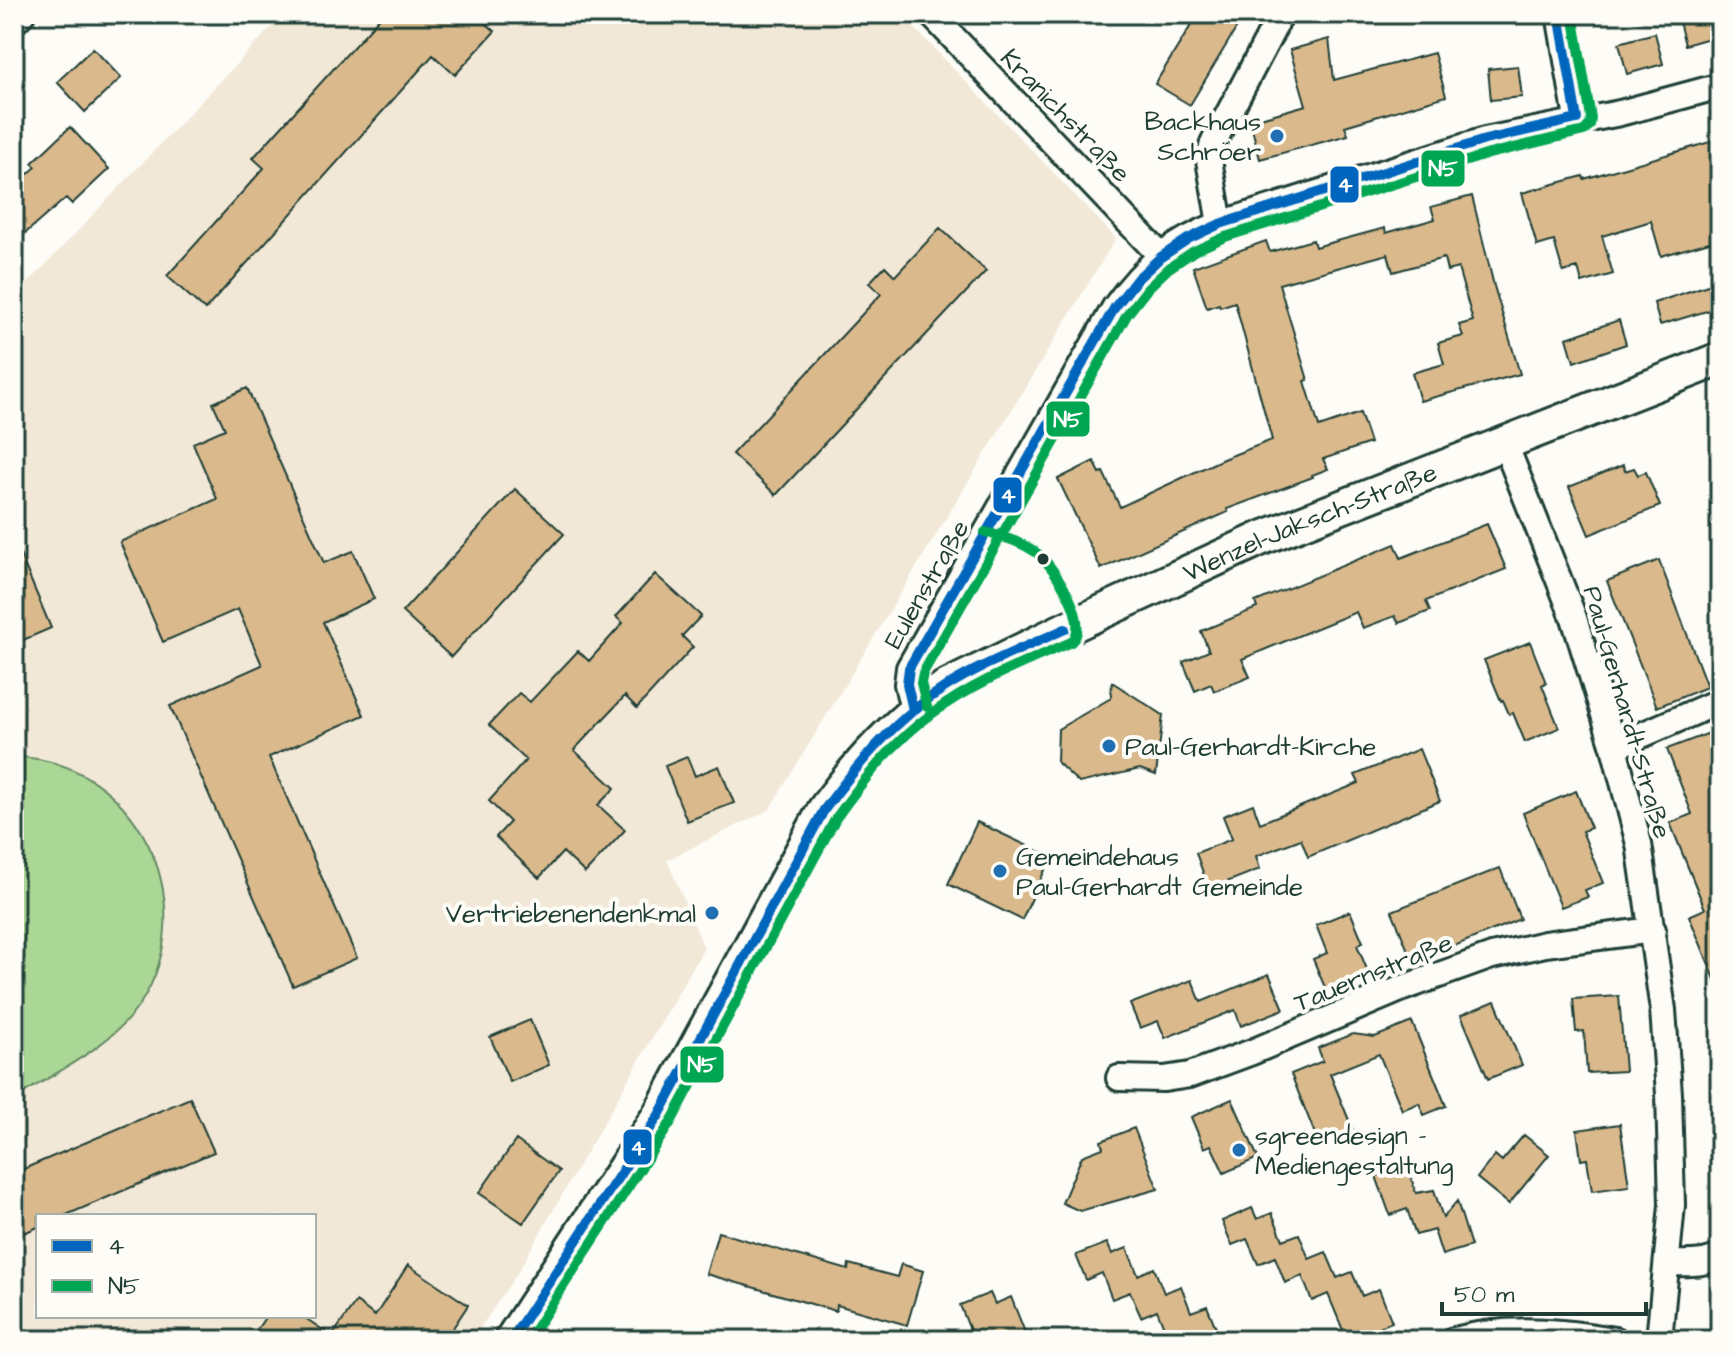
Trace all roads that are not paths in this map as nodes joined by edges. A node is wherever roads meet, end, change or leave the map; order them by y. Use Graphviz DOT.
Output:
graph roads {
  1 [pos="22,14"];
  2 [pos="931,14"];
  3 [pos="1281,14"];
  4 [pos="1559,14"];
  5 [pos="14,22"];
  6 [pos="1720,86"];
  7 [pos="1577,119"];
  8 [pos="1220,224"];
  9 [pos="1160,255"];
  10 [pos="1720,359"];
  11 [pos="1505,444"];
  12 [pos="1720,701"];
  13 [pos="913,710"];
  14 [pos="1614,747"];
  15 [pos="1653,930"];
  16 [pos="1119,1078"];
  17 [pos="1720,1256"];
  18 [pos="1667,1263"];
  19 [pos="511,1340"];
  20 [pos="1454,1340"];
  21 [pos="1615,1340"];
  22 [pos="1659,1340"];
  1 -- 5 [label="street"];
  2 -- 9 [label="street, Kranichstraße"];
  3 -- 8 [label="street"];
  4 -- 7 [label="street"];
  6 -- 7 [label="street, Eulenstraße"];
  7 -- 8 [label="street, Eulenstraße"];
  8 -- 9 [label="street, Eulenstraße"];
  9 -- 13 [label="street, Eulenstraße"];
  10 -- 11 [label="street, Wenzel-Jaksch-Straße"];
  11 -- 13 [label="street, Wenzel-Jaksch-Straße"];
  11 -- 14 [label="street, Paul-Gerhardt-Straße"];
  12 -- 14 [label="street"];
  13 -- 19 [label="street, Wenzel-Jaksch-Straße"];
  14 -- 15 [label="street, Paul-Gerhardt-Straße"];
  15 -- 16 [label="street, Tauernstraße"];
  15 -- 18 [label="street, Paul-Gerhardt-Straße"];
  17 -- 18 [label="street"];
  18 -- 22 [label="street, Paul-Gerhardt-Straße"];
  20 -- 21 [label="street"];
}
